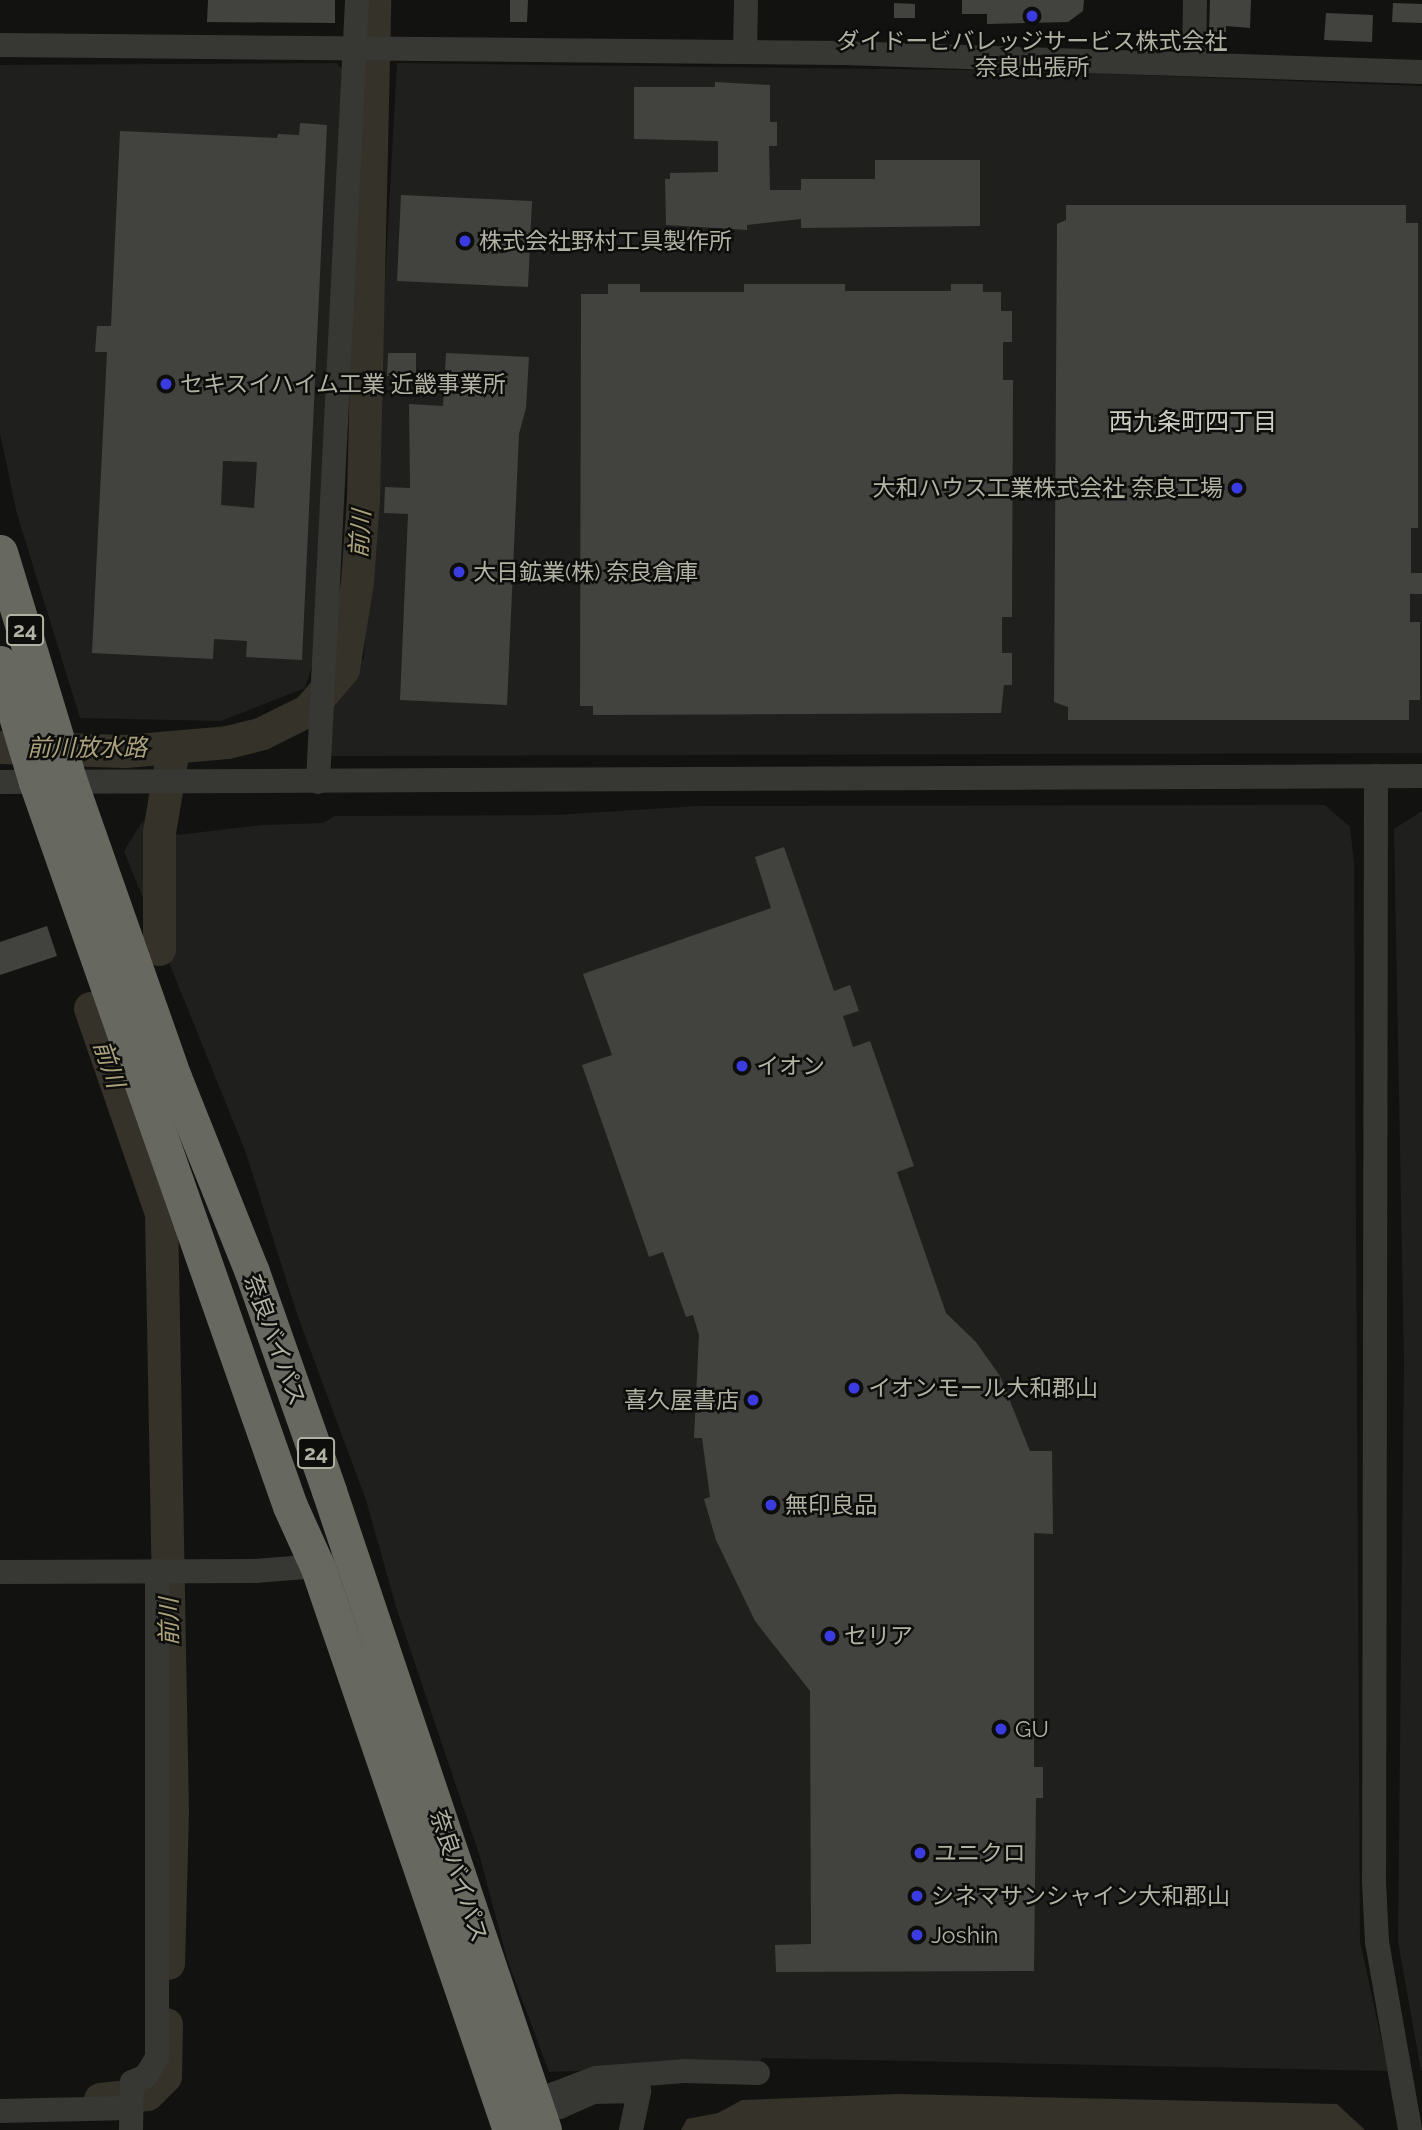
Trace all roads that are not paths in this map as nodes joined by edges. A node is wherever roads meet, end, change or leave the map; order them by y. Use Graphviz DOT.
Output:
graph roads {
  1 [pos="357,0"];
  2 [pos="746,0"];
  3 [pos="1195,0"];
  4 [pos="0,46"];
  5 [pos="357,48"];
  6 [pos="746,52"];
  7 [pos="1194,63"];
  8 [pos="1422,72"];
  9 [pos="0,552"];
  10 [pos="0,663"];
  11 [pos="32,711"];
  12 [pos="50,770"];
  13 [pos="1376,776"];
  14 [pos="1422,776"];
  15 [pos="0,782"];
  16 [pos="318,782"];
  17 [pos="351,1560"];
  18 [pos="318,1569"];
  19 [pos="168,1571"];
  20 [pos="0,1572"];
  21 [pos="758,2073"];
  22 [pos="0,2111"];
  23 [pos="131,2119"];
  24 [pos="509,2130"];
  25 [pos="544,2130"];
  26 [pos="631,2130"];
  27 [pos="1410,2130"];
  1 -- 5 [label="street"];
  2 -- 6 [label="street"];
  3 -- 7 [label="street"];
  4 -- 5 [label="street"];
  5 -- 6 [label="street"];
  5 -- 16 [label="street"];
  6 -- 7 [label="street"];
  7 -- 8 [label="street"];
  9 -- 11 [label="highway, 奈良バイパス / 24"];
  10 -- 11 [label="highway, 奈良バイパス / 24"];
  11 -- 12 [label="highway, 奈良バイパス / 24"];
  12 -- 15 [label="street"];
  12 -- 16 [label="street"];
  12 -- 17 [label="highway, 奈良バイパス / 24"];
  12 -- 18 [label="highway, 奈良バイパス / 24"];
  13 -- 14 [label="street"];
  13 -- 16 [label="street"];
  13 -- 27 [label="street"];
  17 -- 18 [label="street"];
  17 -- 25 [label="highway, 奈良バイパス / 24"];
  18 -- 19 [label="street"];
  18 -- 24 [label="highway, 奈良バイパス / 24"];
  19 -- 20 [label="street"];
  19 -- 23 [label="street"];
  21 -- 26 [label="street"];
  22 -- 23 [label="street"];
}
